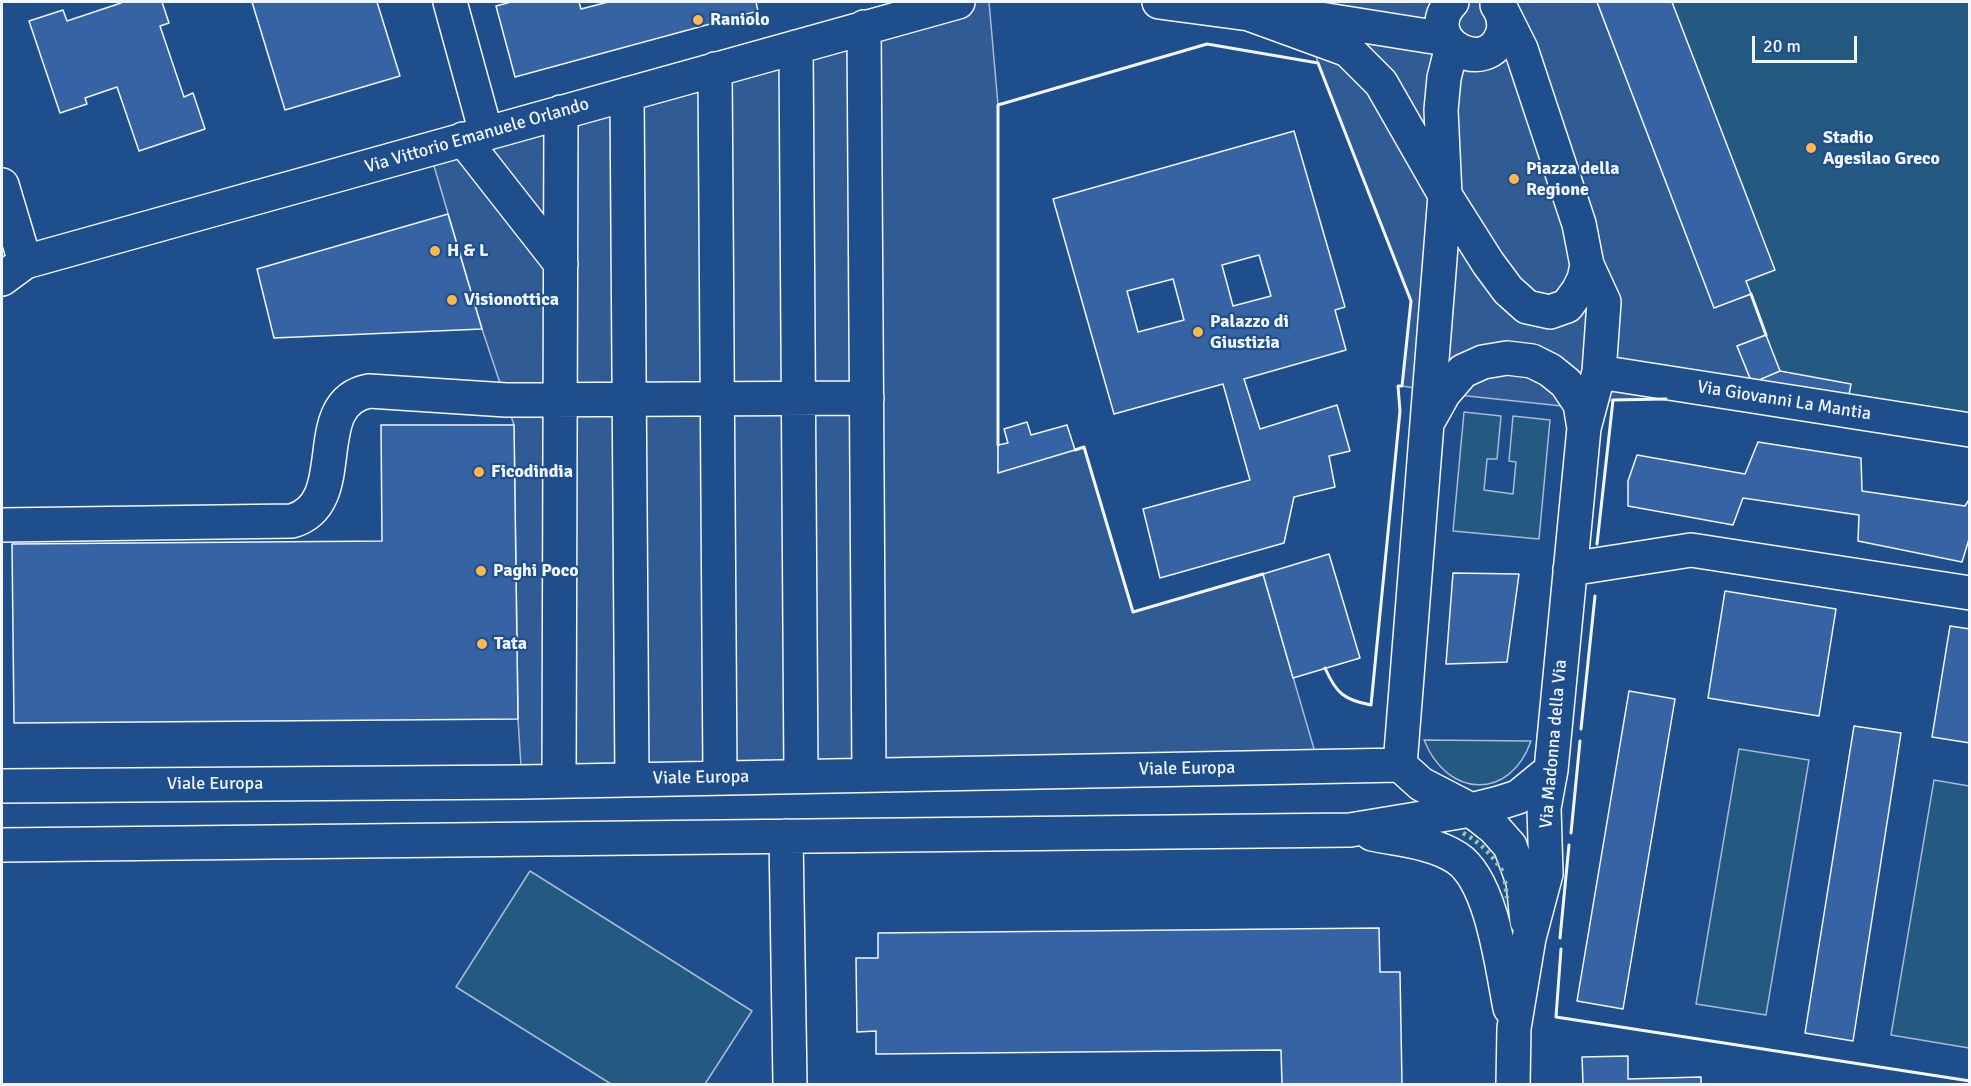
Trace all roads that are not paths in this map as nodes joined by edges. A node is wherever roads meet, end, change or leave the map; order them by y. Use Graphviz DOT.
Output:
graph roads {
  1 [pos="450,2"];
  2 [pos="958,2"];
  3 [pos="1159,2"];
  4 [pos="1444,2"];
  5 [pos="1248,14"];
  6 [pos="1511,19"];
  7 [pos="864,27"];
  8 [pos="1449,42"];
  9 [pos="796,47"];
  10 [pos="715,69"];
  11 [pos="627,94"];
  12 [pos="561,112"];
  13 [pos="475,136"];
  14 [pos="2,184"];
  15 [pos="1445,195"];
  16 [pos="561,264"];
  17 [pos="1587,265"];
  18 [pos="13,271"];
  19 [pos="867,398"];
  20 [pos="630,399"];
  21 [pos="717,399"];
  22 [pos="799,399"];
  23 [pos="560,400"];
  24 [pos="1591,401"];
  25 [pos="1428,421"];
  26 [pos="1970,430"];
  27 [pos="2,525"];
  28 [pos="1570,569"];
  29 [pos="1970,593"];
  30 [pos="1400,765"];
  31 [pos="1551,770"];
  32 [pos="869,775"];
  33 [pos="801,776"];
  34 [pos="720,778"];
  35 [pos="632,780"];
  36 [pos="559,781"];
  37 [pos="2,786"];
  38 [pos="1471,810"];
  39 [pos="1350,830"];
  40 [pos="786,836"];
  41 [pos="2,845"];
  42 [pos="1529,938"];
  43 [pos="1514,1028"];
  44 [pos="790,1084"];
  45 [pos="1513,1084"];
  1 -- 13 [label="street"];
  2 -- 7 [label="street, Via Vittorio Emanuele Orlando"];
  3 -- 5 [label="street"];
  4 -- 8 [label="street"];
  5 -- 8 [label="street"];
  5 -- 15 [label="street"];
  6 -- 8 [label="street"];
  6 -- 17 [label="street, Via Madonna della Via"];
  7 -- 9 [label="street, Via Vittorio Emanuele Orlando"];
  7 -- 19 [label="street"];
  8 -- 15 [label="street"];
  9 -- 10 [label="street, Via Vittorio Emanuele Orlando"];
  9 -- 22 [label="street"];
  10 -- 11 [label="street, Via Vittorio Emanuele Orlando"];
  10 -- 21 [label="street"];
  11 -- 12 [label="street, Via Vittorio Emanuele Orlando"];
  11 -- 20 [label="street"];
  12 -- 13 [label="street, Via Vittorio Emanuele Orlando"];
  12 -- 16 [label="street"];
  13 -- 16 [label="street"];
  13 -- 18 [label="street, Via Vittorio Emanuele Orlando"];
  14 -- 18 [label="street"];
  15 -- 17 [label="street"];
  15 -- 25 [label="street"];
  16 -- 23 [label="street"];
  17 -- 24 [label="street, Via Madonna della Via"];
  19 -- 22 [label="street"];
  19 -- 32 [label="street"];
  20 -- 21 [label="street"];
  20 -- 23 [label="street"];
  20 -- 35 [label="street"];
  21 -- 22 [label="street"];
  21 -- 34 [label="street"];
  22 -- 33 [label="street"];
  23 -- 27 [label="street"];
  23 -- 36 [label="street"];
  24 -- 25 [label="street"];
  24 -- 26 [label="street, Via Giovanni La Mantia"];
  24 -- 28 [label="street, Via Madonna della Via"];
  25 -- 30 [label="street"];
  28 -- 29 [label="street"];
  28 -- 31 [label="street, Via Madonna della Via"];
  30 -- 32 [label="street, Viale Europa"];
  30 -- 38 [label="street"];
  31 -- 38 [label="street"];
  31 -- 42 [label="street, Via Madonna della Via"];
  32 -- 33 [label="street, Viale Europa"];
  33 -- 34 [label="street, Viale Europa"];
  34 -- 35 [label="street, Viale Europa"];
  35 -- 36 [label="street, Viale Europa"];
  36 -- 37 [label="street, Viale Europa"];
  38 -- 39 [label="street"];
  38 -- 42 [label="street"];
  39 -- 40 [label="street"];
  39 -- 43 [label="street"];
  40 -- 41 [label="street"];
  40 -- 44 [label="street"];
  42 -- 43 [label="street, Via Madonna della Via"];
  43 -- 45 [label="street, Via Madonna della Via"];
}
